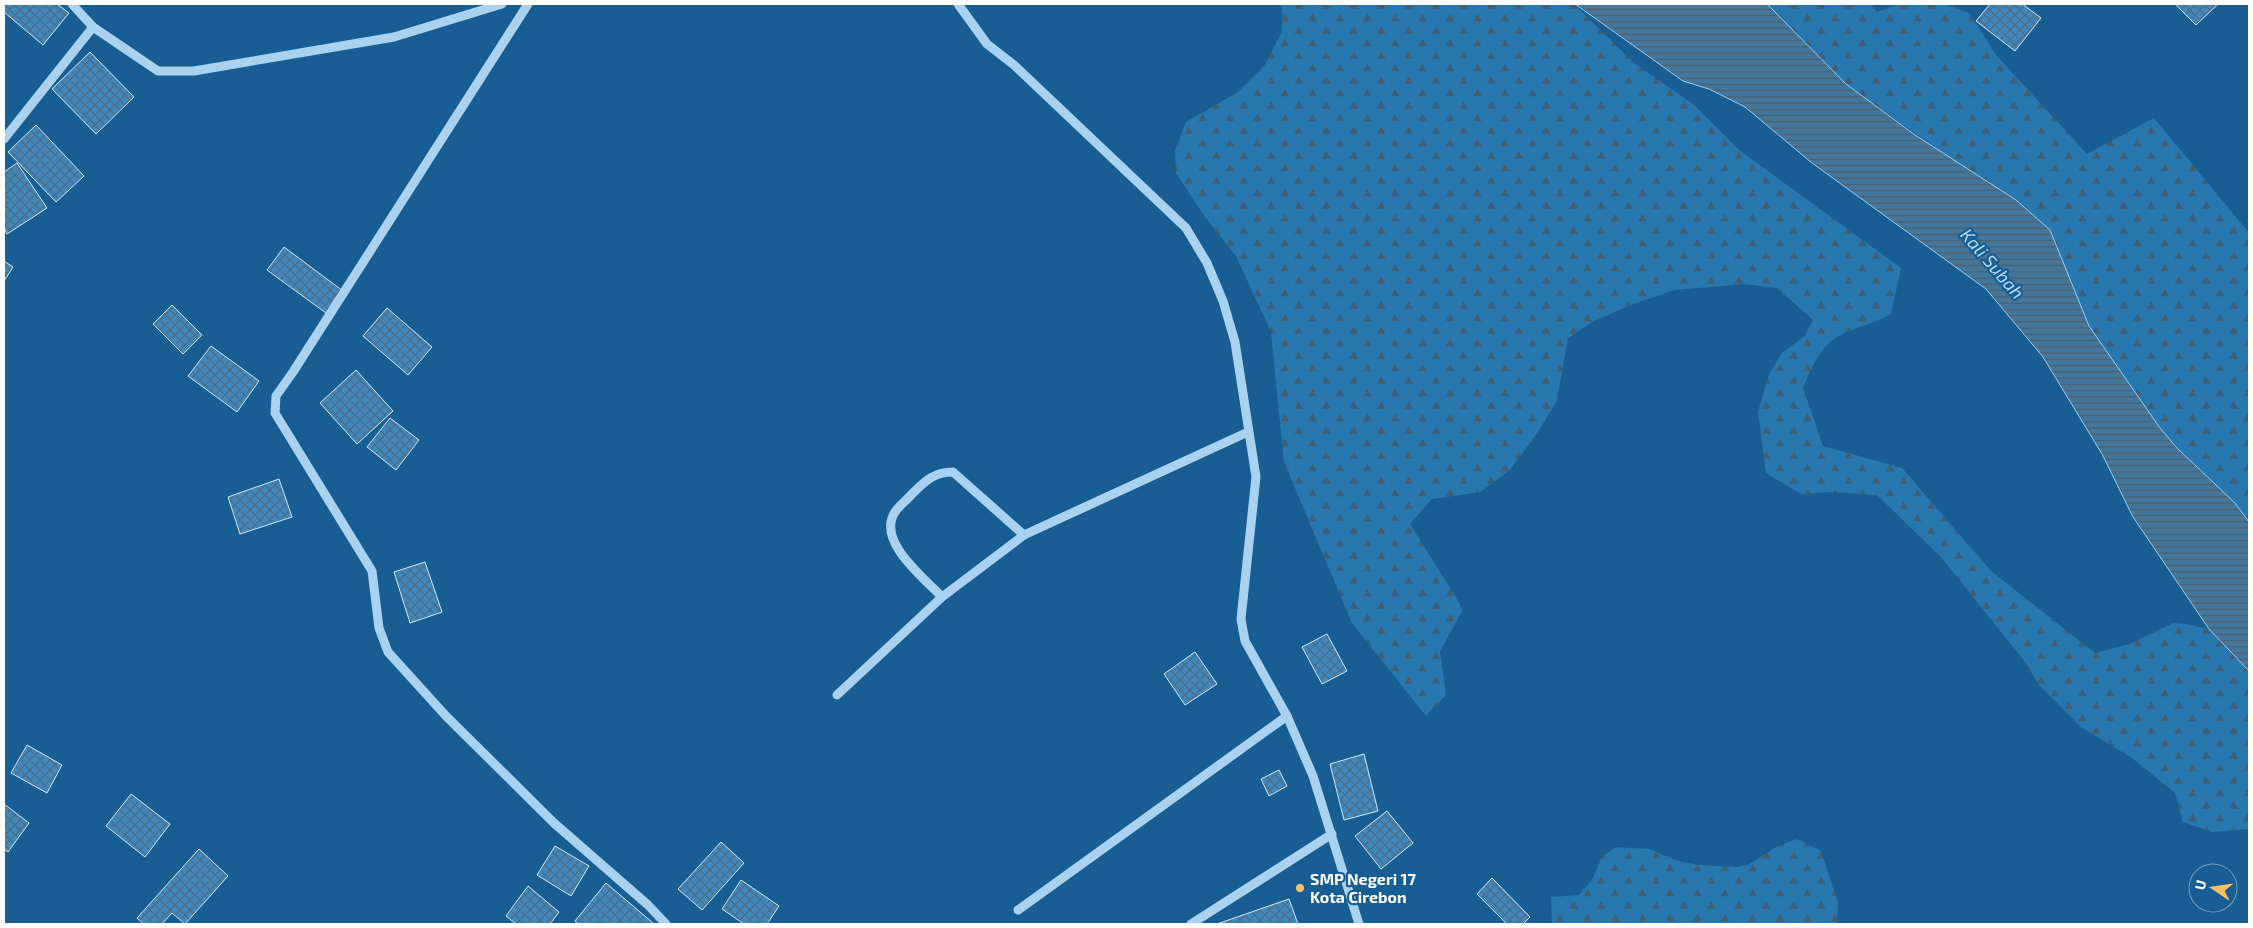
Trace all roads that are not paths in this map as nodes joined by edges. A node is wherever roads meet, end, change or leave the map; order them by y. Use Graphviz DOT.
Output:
graph roads {
  1 [pos="72,4"];
  2 [pos="502,4"];
  3 [pos="528,4"];
  4 [pos="958,4"];
  5 [pos="93,27"];
  6 [pos="4,139"];
  7 [pos="1248,432"];
  8 [pos="1024,535"];
  9 [pos="942,597"];
  10 [pos="837,694"];
  11 [pos="1287,716"];
  12 [pos="1332,834"];
  13 [pos="1018,910"];
  14 [pos="666,924"];
  15 [pos="1190,924"];
  16 [pos="1359,924"];
  1 -- 5 [label="street"];
  2 -- 5 [label="street"];
  3 -- 14 [label="street"];
  4 -- 7 [label="street"];
  5 -- 6 [label="street"];
  7 -- 8 [label="street"];
  7 -- 11 [label="street"];
  8 -- 9 [label="street"];
  8 -- 9 [label="street"];
  9 -- 10 [label="street"];
  11 -- 12 [label="street"];
  11 -- 13 [label="street"];
  12 -- 15 [label="street"];
  12 -- 16 [label="street"];
}
